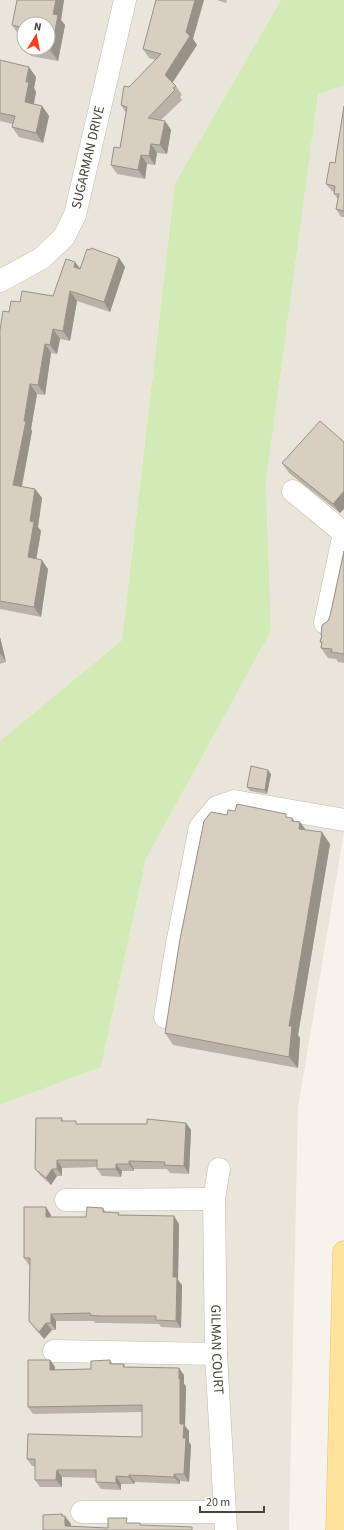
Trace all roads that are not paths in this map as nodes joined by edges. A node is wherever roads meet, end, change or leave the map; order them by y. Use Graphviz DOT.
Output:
graph roads {
  1 [pos="125,0"];
  2 [pos="0,281"];
  3 [pos="294,491"];
  4 [pos="344,533"];
  5 [pos="326,623"];
  6 [pos="344,820"];
  7 [pos="165,1017"];
  8 [pos="219,1169"];
  9 [pos="214,1199"];
  10 [pos="66,1200"];
  11 [pos="344,1252"];
  12 [pos="54,1351"];
  13 [pos="216,1354"];
  14 [pos="82,1512"];
  15 [pos="225,1521"];
  16 [pos="337,1530"];
  1 -- 2 [label="street, SUGARMAN DRIVE"];
  3 -- 4 [label="street"];
  4 -- 5 [label="street"];
  6 -- 7 [label="street"];
  8 -- 9 [label="street, GILMAN COURT"];
  9 -- 10 [label="street"];
  9 -- 13 [label="street, GILMAN COURT"];
  11 -- 16 [label="main road"];
  12 -- 13 [label="street"];
  13 -- 15 [label="street, GILMAN COURT"];
  14 -- 15 [label="street"];
}
